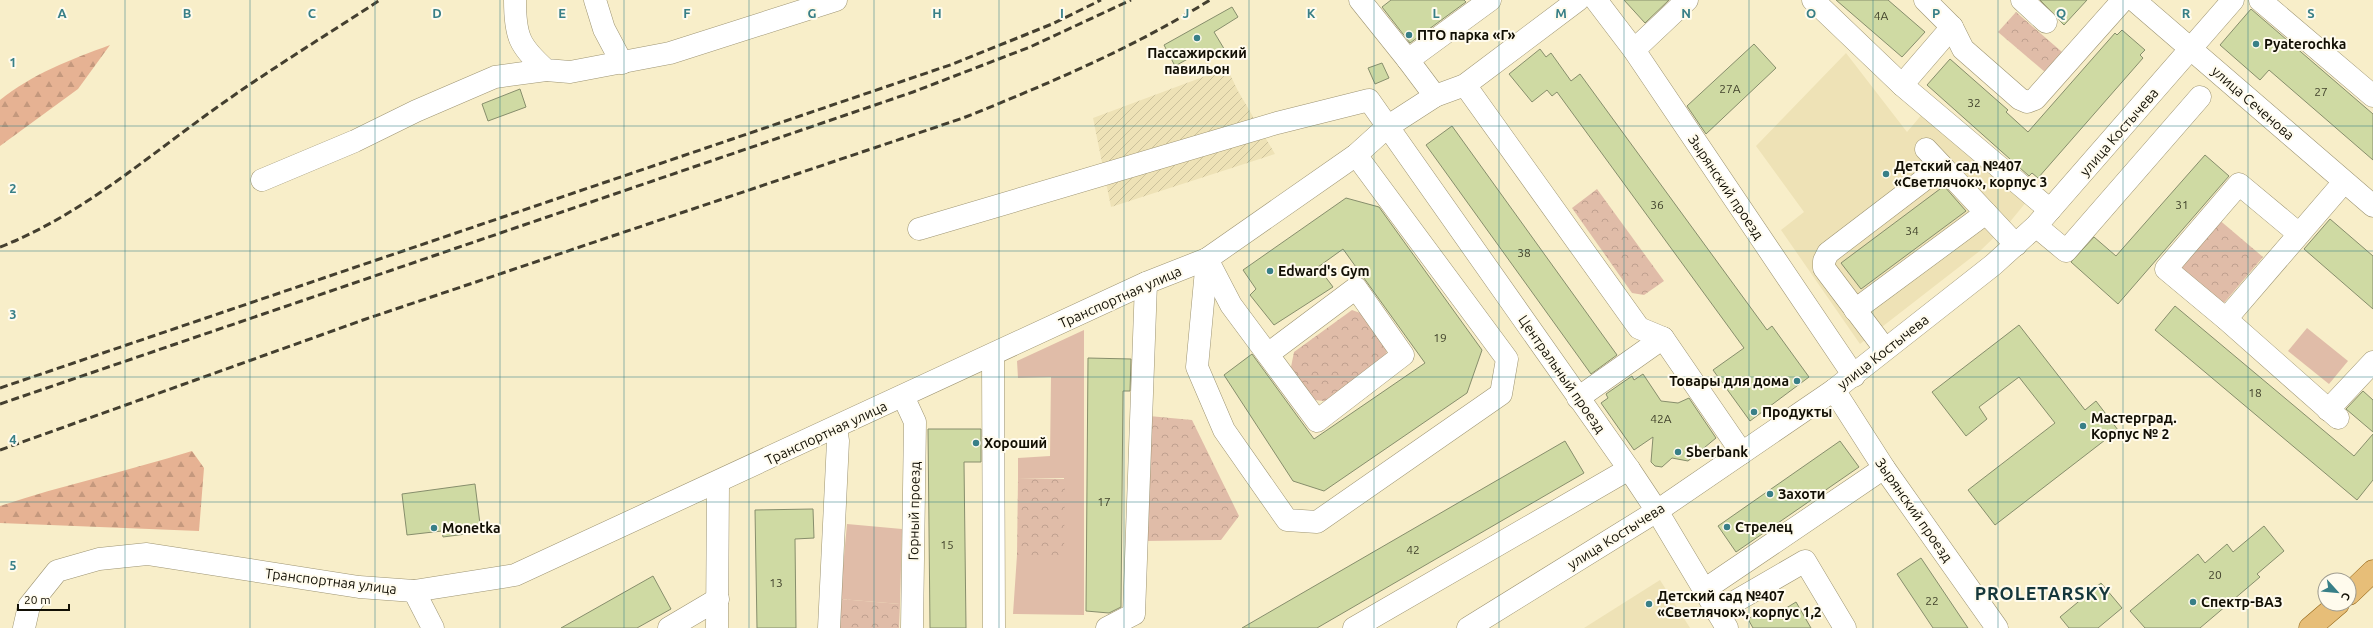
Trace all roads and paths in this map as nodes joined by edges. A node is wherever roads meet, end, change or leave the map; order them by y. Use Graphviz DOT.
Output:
graph roads {
  1 [pos="515,0"];
  2 [pos="595,0"];
  3 [pos="836,0"];
  4 [pos="1360,0"];
  5 [pos="1490,0"];
  6 [pos="1578,0"];
  7 [pos="1596,0"];
  8 [pos="1687,0"];
  9 [pos="1813,0"];
  10 [pos="1925,0"];
  11 [pos="2022,0"];
  12 [pos="2123,0"];
  13 [pos="2134,0"];
  14 [pos="2233,0"];
  15 [pos="2260,0"];
  16 [pos="2046,22"];
  17 [pos="1952,26"];
  18 [pos="2191,49"];
  19 [pos="1634,50"];
  20 [pos="1408,60"];
  21 [pos="622,63"];
  22 [pos="546,70"];
  23 [pos="1465,85"];
  24 [pos="1902,85"];
  25 [pos="1434,96"];
  26 [pos="2373,96"];
  27 [pos="2200,97"];
  28 [pos="1387,127"];
  29 [pos="1926,149"];
  30 [pos="1356,155"];
  31 [pos="1942,166"];
  32 [pos="262,180"];
  33 [pos="2344,182"];
  34 [pos="2373,206"];
  35 [pos="1986,213"];
  36 [pos="2043,218"];
  37 [pos="919,229"];
  38 [pos="2299,234"];
  39 [pos="2016,245"];
  40 [pos="1207,259"];
  41 [pos="1146,283"];
  42 [pos="1856,310"];
  43 [pos="2226,319"];
  44 [pos="1663,338"];
  45 [pos="1885,349"];
  46 [pos="1268,354"];
  47 [pos="993,355"];
  48 [pos="2373,362"];
  49 [pos="1854,376"];
  50 [pos="1834,390"];
  51 [pos="903,396"];
  52 [pos="1578,398"];
  53 [pos="836,428"];
  54 [pos="1742,453"];
  55 [pos="1884,468"];
  56 [pos="1629,469"];
  57 [pos="718,483"];
  58 [pos="1657,511"];
  59 [pos="2373,571"];
  60 [pos="2357,586"];
  61 [pos="414,590"];
  62 [pos="1704,590"];
  63 [pos="718,599"];
  64 [pos="2329,612"];
  65 [pos="1722,620"];
  66 [pos="24,628"];
  67 [pos="433,628"];
  68 [pos="669,628"];
  69 [pos="718,628"];
  70 [pos="829,628"];
  71 [pos="912,628"];
  72 [pos="994,628"];
  73 [pos="1107,628"];
  74 [pos="1354,628"];
  75 [pos="1468,628"];
  76 [pos="1845,628"];
  77 [pos="1996,628"];
  78 [pos="2310,628"];
  1 -- 22 [label="street"];
  2 -- 21 [label="street"];
  3 -- 21 [label="street"];
  4 -- 20 [label="street"];
  5 -- 20 [label="street"];
  6 -- 23 [label="street, Транспортная улица"];
  7 -- 19 [label="street, Зырянский проезд"];
  8 -- 19 [label="street"];
  9 -- 24 [label="street"];
  10 -- 17 [label="street"];
  11 -- 16 [label="street"];
  12 -- 17 [label="street"];
  13 -- 18 [label="street, улица Сеченова"];
  14 -- 18 [label="street, улица Костычева"];
  15 -- 26 [label="street"];
  17 -- 24 [label="street"];
  18 -- 33 [label="street, улица Сеченова"];
  18 -- 36 [label="street, улица Костычева"];
  19 -- 49 [label="street, Зырянский проезд"];
  20 -- 25 [label="street"];
  21 -- 22 [label="street"];
  22 -- 32 [label="street"];
  23 -- 25 [label="street, Транспортная улица"];
  23 -- 44 [label="street"];
  24 -- 36 [label="street"];
  25 -- 28 [label="street, Транспортная улица"];
  27 -- 36 [label="street"];
  28 -- 30 [label="street, Транспортная улица"];
  28 -- 37 [label="street, Центральный проезд"];
  28 -- 52 [label="street, Центральный проезд"];
  29 -- 31 [label="street"];
  30 -- 40 [label="street, Транспортная улица"];
  30 -- 40 [label="street"];
  31 -- 35 [label="street"];
  31 -- 42 [label="street"];
  33 -- 34 [label="street, улица Сеченова"];
  33 -- 38 [label="street"];
  35 -- 39 [label="street"];
  35 -- 42 [label="street"];
  36 -- 39 [label="street, улица Костычева"];
  38 -- 43 [label="street"];
  38 -- 43 [label="street"];
  39 -- 45 [label="street, улица Костычева"];
  40 -- 41 [label="street, Транспортная улица"];
  40 -- 46 [label="street"];
  41 -- 47 [label="street, Транспортная улица"];
  41 -- 73 [label="street"];
  42 -- 45 [label="street"];
  43 -- 48 [label="street"];
  44 -- 52 [label="street"];
  44 -- 54 [label="street"];
  45 -- 49 [label="street, улица Костычева"];
  46 -- 46 [label="street"];
  47 -- 51 [label="street, Транспортная улица"];
  47 -- 72 [label="street"];
  49 -- 50 [label="street, улица Костычева"];
  50 -- 54 [label="street, улица Костычева"];
  50 -- 55 [label="street, Зырянский проезд"];
  51 -- 53 [label="street, Транспортная улица"];
  51 -- 71 [label="street, Горный проезд"];
  52 -- 56 [label="street, Центральный проезд"];
  53 -- 57 [label="street, Транспортная улица"];
  53 -- 70 [label="street"];
  54 -- 58 [label="street, улица Костычева"];
  55 -- 62 [label="street"];
  55 -- 77 [label="street, Зырянский проезд"];
  56 -- 58 [label="street, Центральный проезд"];
  56 -- 74 [label="street"];
  57 -- 61 [label="street, Транспортная улица"];
  57 -- 63 [label="street"];
  58 -- 62 [label="street, Центральный проезд"];
  58 -- 75 [label="street, улица Костычева"];
  59 -- 60 [label="main road"];
  61 -- 66 [label="street, Транспортная улица"];
  61 -- 67 [label="street"];
  62 -- 65 [label="street, Центральный проезд"];
  63 -- 68 [label="street"];
  63 -- 69 [label="street"];
  64 -- 78 [label="main road"];
  65 -- 76 [label="street"];
}
